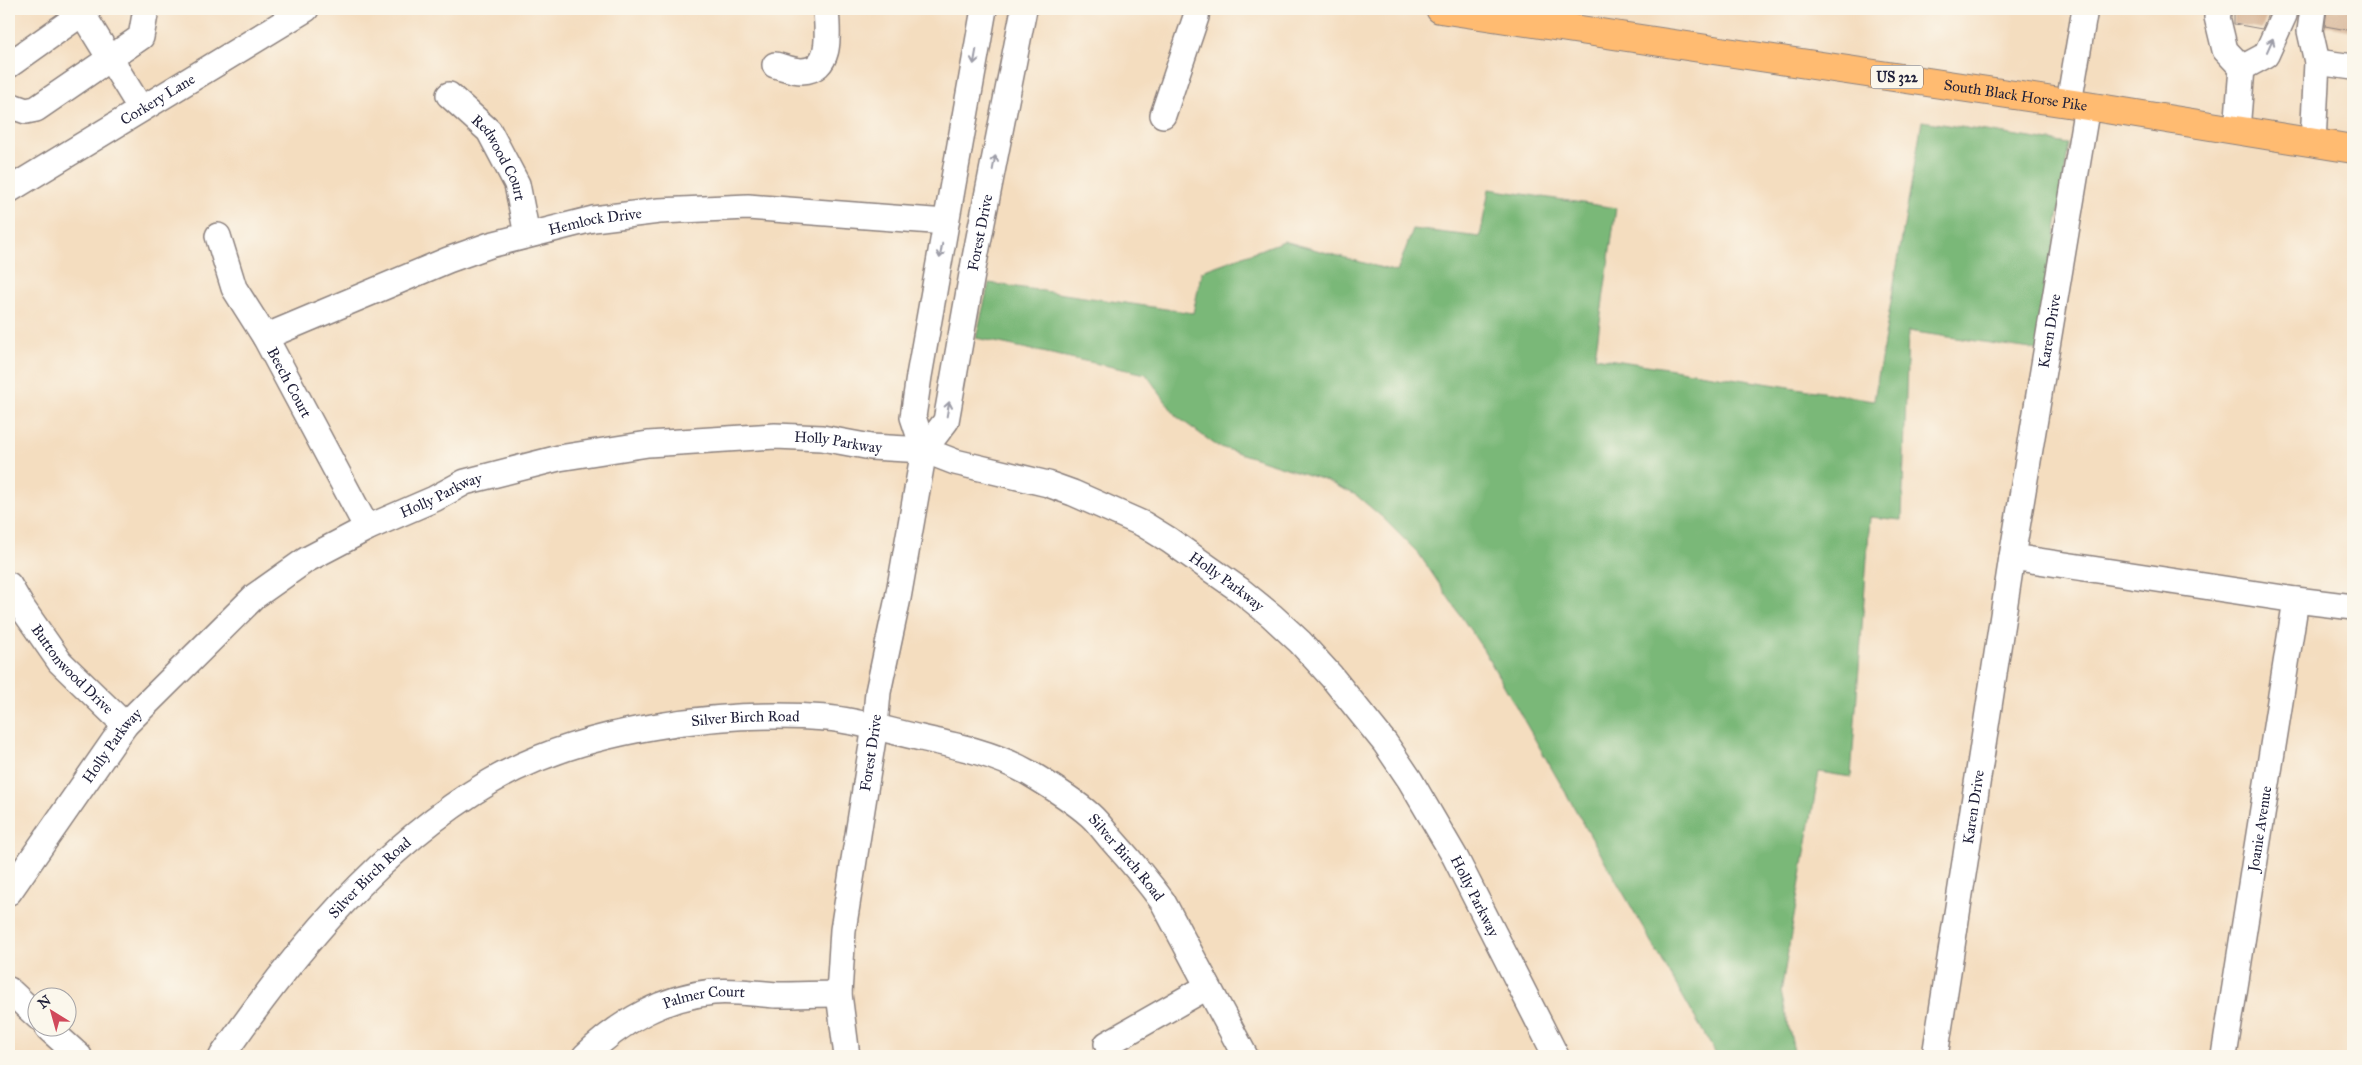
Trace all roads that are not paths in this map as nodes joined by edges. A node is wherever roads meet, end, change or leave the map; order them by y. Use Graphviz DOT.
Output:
graph roads {
  1 [pos="146,9"];
  2 [pos="306,9"];
  3 [pos="826,9"];
  4 [pos="984,9"];
  5 [pos="1024,9"];
  6 [pos="1197,9"];
  7 [pos="1440,9"];
  8 [pos="2085,9"];
  9 [pos="2219,9"];
  10 [pos="2284,9"];
  11 [pos="2313,9"];
  12 [pos="85,11"];
  13 [pos="110,58"];
  14 [pos="2317,62"];
  15 [pos="9,65"];
  16 [pos="775,65"];
  17 [pos="2353,67"];
  18 [pos="2242,68"];
  19 [pos="448,96"];
  20 [pos="2078,104"];
  21 [pos="9,105"];
  22 [pos="141,109"];
  23 [pos="1163,115"];
  24 [pos="2237,130"];
  25 [pos="2313,143"];
  26 [pos="2353,149"];
  27 [pos="9,190"];
  28 [pos="946,222"];
  29 [pos="527,235"];
  30 [pos="218,236"];
  31 [pos="265,337"];
  32 [pos="924,450"];
  33 [pos="367,528"];
  34 [pos="2012,557"];
  35 [pos="9,585"];
  36 [pos="2296,600"];
  37 [pos="2353,607"];
  38 [pos="126,725"];
  39 [pos="875,726"];
  40 [pos="9,892"];
  41 [pos="1207,987"];
  42 [pos="9,990"];
  43 [pos="839,994"];
  44 [pos="28,1008"];
  45 [pos="59,1038"];
  46 [pos="1107,1044"];
  47 [pos="79,1056"];
  48 [pos="222,1056"];
  49 [pos="585,1056"];
  50 [pos="847,1056"];
  51 [pos="1245,1056"];
  52 [pos="1556,1056"];
  53 [pos="1935,1056"];
  54 [pos="2224,1056"];
  1 -- 13 [label="street"];
  2 -- 22 [label="street, Corkery Lane"];
  3 -- 16 [label="street"];
  4 -- 28 [label="street, Forest Drive, one-way"];
  32 -- 5 [label="street, Forest Drive, one-way"];
  6 -- 23 [label="street"];
  7 -- 20 [label="highway, South Black Horse Pike / US 322"];
  8 -- 20 [label="street, Karen Drive"];
  9 -- 18 [label="street"];
  18 -- 10 [label="street, one-way"];
  11 -- 14 [label="street"];
  12 -- 13 [label="street"];
  12 -- 15 [label="street"];
  13 -- 21 [label="street"];
  13 -- 22 [label="street"];
  14 -- 17 [label="street"];
  14 -- 25 [label="street"];
  18 -- 24 [label="street"];
  19 -- 29 [label="street, Redwood Court"];
  20 -- 24 [label="highway, South Black Horse Pike / US 322"];
  20 -- 34 [label="street, Karen Drive"];
  22 -- 27 [label="street, Corkery Lane"];
  24 -- 25 [label="highway, South Black Horse Pike / US 322"];
  25 -- 26 [label="highway, South Black Horse Pike / US 322"];
  28 -- 29 [label="street, Hemlock Drive"];
  28 -- 32 [label="street, Forest Drive, one-way"];
  29 -- 31 [label="street, Hemlock Drive"];
  30 -- 31 [label="street, Beech Court"];
  31 -- 33 [label="street, Beech Court"];
  32 -- 33 [label="street, Holly Parkway"];
  32 -- 39 [label="street, Forest Drive"];
  32 -- 52 [label="street, Holly Parkway"];
  33 -- 38 [label="street, Holly Parkway"];
  34 -- 36 [label="street"];
  34 -- 53 [label="street, Karen Drive"];
  35 -- 38 [label="street, Buttonwood Drive"];
  36 -- 37 [label="street"];
  36 -- 54 [label="street, Joanie Avenue"];
  38 -- 40 [label="street, Holly Parkway"];
  39 -- 41 [label="street, Silver Birch Road"];
  39 -- 43 [label="street, Forest Drive"];
  39 -- 48 [label="street, Silver Birch Road"];
  41 -- 46 [label="street"];
  41 -- 51 [label="street, Silver Birch Road"];
  42 -- 44 [label="street"];
  43 -- 49 [label="street, Palmer Court"];
  43 -- 50 [label="street, Forest Drive"];
  45 -- 47 [label="street"];
}
